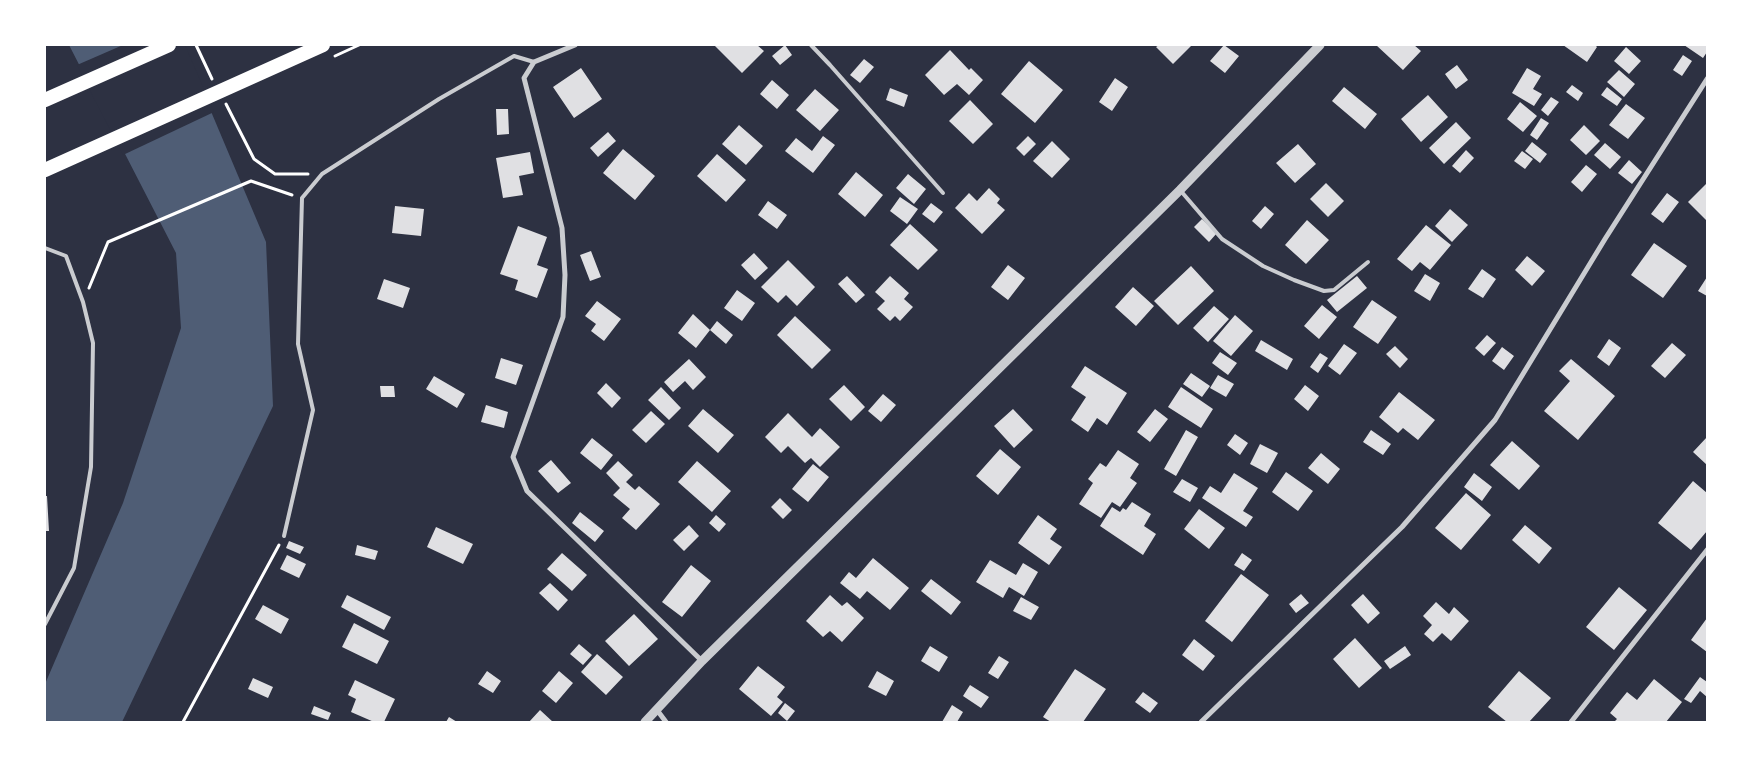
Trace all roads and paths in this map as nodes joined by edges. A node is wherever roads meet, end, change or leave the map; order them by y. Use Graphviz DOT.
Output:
graph roads {
  1 [pos="169,45"];
  2 [pos="196,45"];
  3 [pos="323,45"];
  4 [pos="575,45"];
  5 [pos="811,45"];
  6 [pos="1320,45"];
  7 [pos="534,62"];
  8 [pos="1707,79"];
  9 [pos="213,80"];
  10 [pos="222,97"];
  11 [pos="45,100"];
  12 [pos="45,170"];
  13 [pos="322,174"];
  14 [pos="1180,190"];
  15 [pos="942,193"];
  16 [pos="302,198"];
  17 [pos="45,248"];
  18 [pos="1368,262"];
  19 [pos="83,302"];
  20 [pos="284,536"];
  21 [pos="1707,550"];
  22 [pos="45,624"];
  23 [pos="702,661"];
  24 [pos="657,710"];
  25 [pos="183,722"];
  26 [pos="645,722"];
  27 [pos="666,722"];
  28 [pos="1201,722"];
  29 [pos="1571,722"];
  1 -- 11 [label="highway"];
  2 -- 9 [label="path"];
  3 -- 12 [label="highway"];
  4 -- 7 [label="street"];
  5 -- 15 [label="lane"];
  6 -- 14 [label="street"];
  7 -- 13 [label="lane"];
  7 -- 23 [label="street"];
  8 -- 28 [label="street"];
  10 -- 13 [label="path"];
  13 -- 16 [label="lane"];
  14 -- 18 [label="lane"];
  14 -- 23 [label="street"];
  16 -- 19 [label="path"];
  16 -- 20 [label="lane"];
  17 -- 19 [label="lane"];
  19 -- 22 [label="lane"];
  20 -- 25 [label="path"];
  21 -- 29 [label="street"];
  23 -- 24 [label="street"];
  24 -- 26 [label="street"];
  24 -- 27 [label="street"];
}
